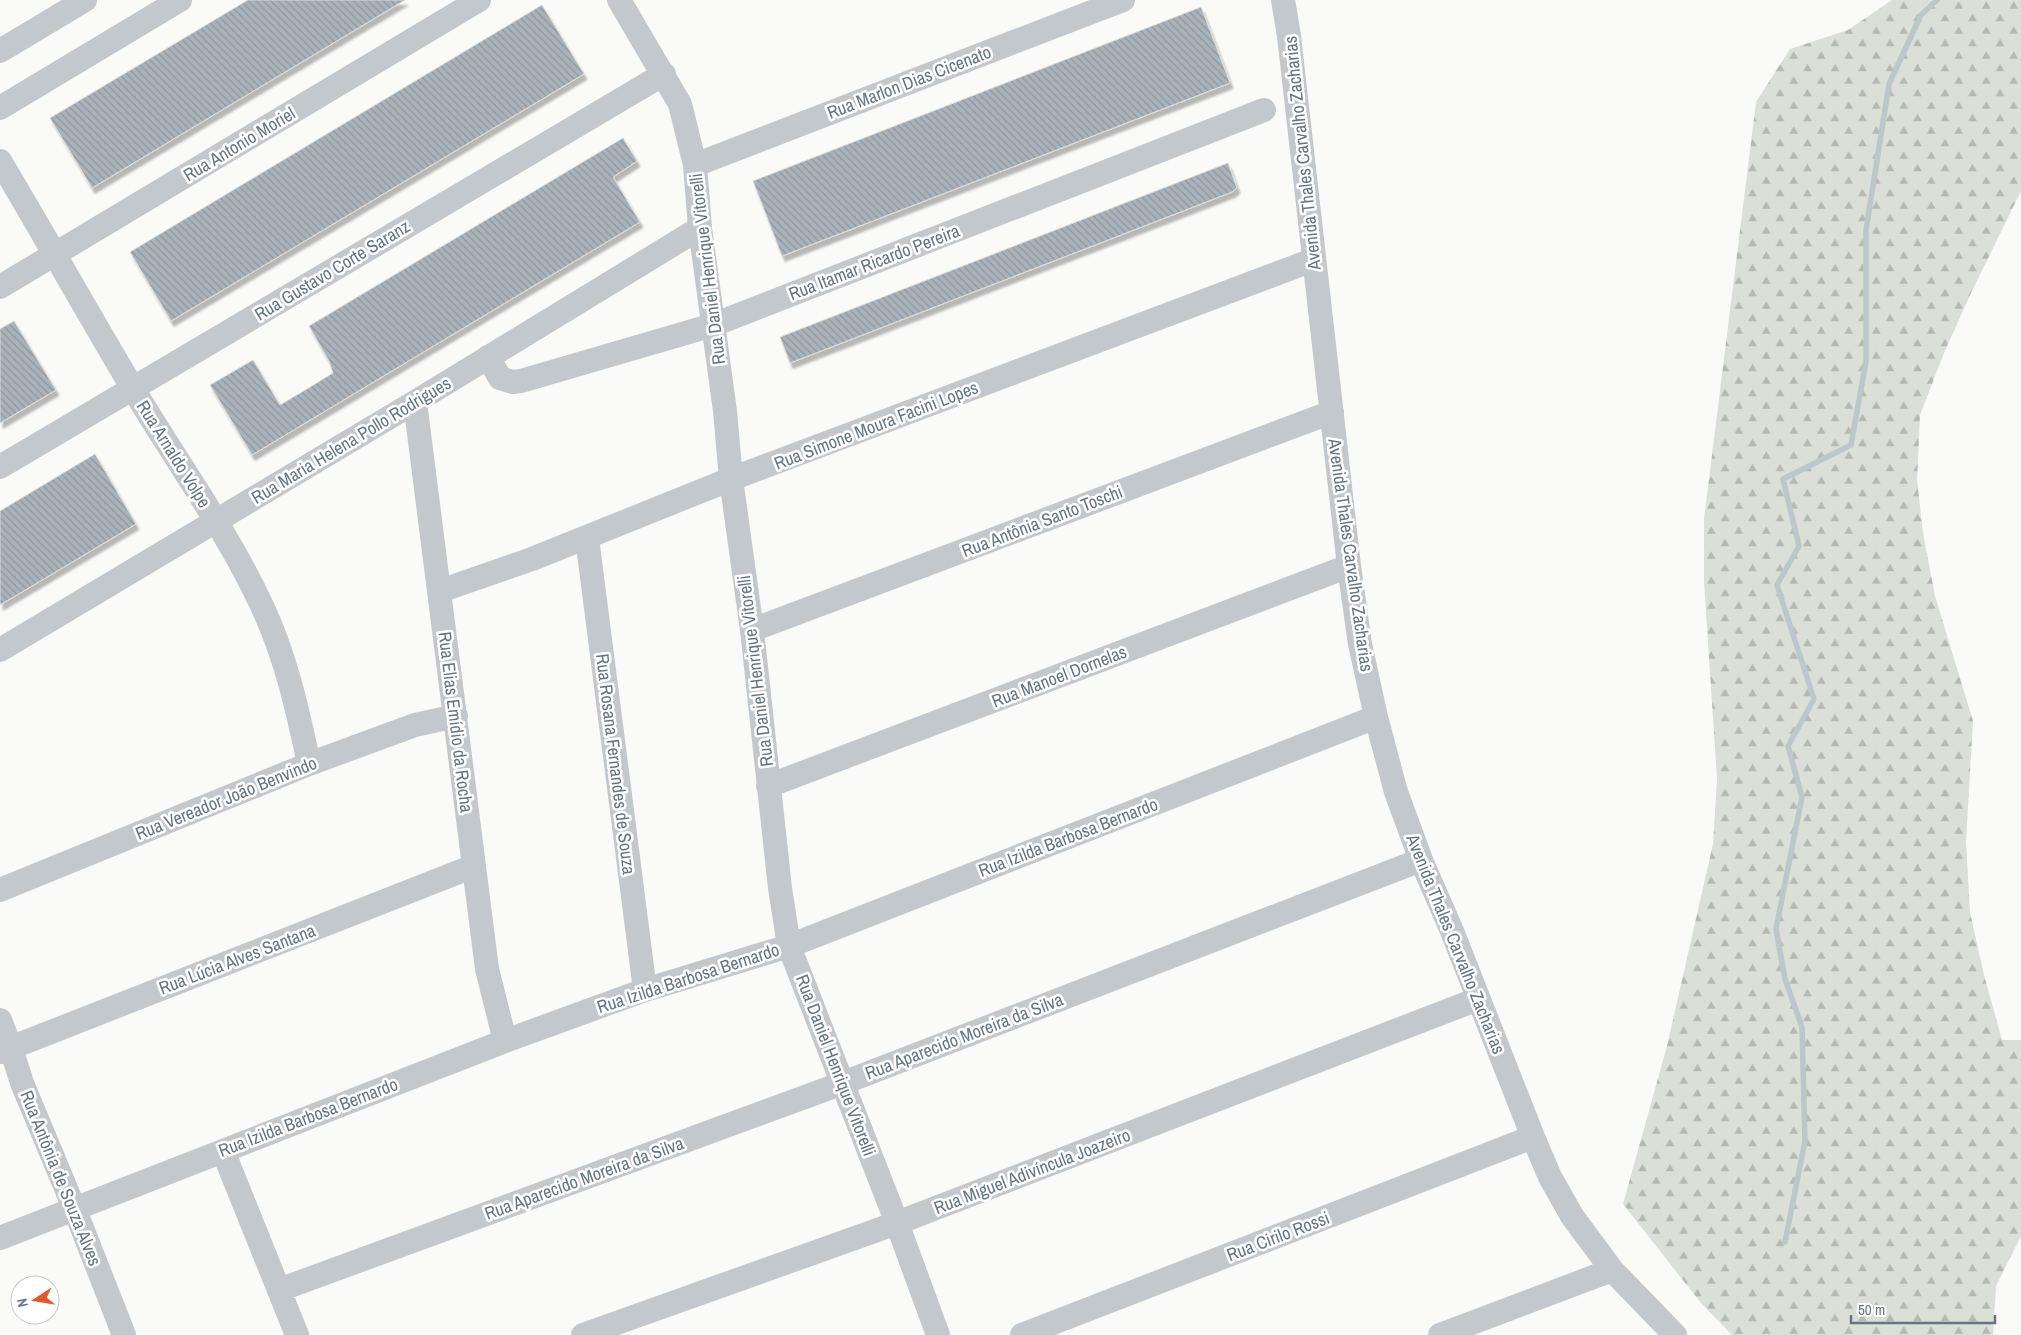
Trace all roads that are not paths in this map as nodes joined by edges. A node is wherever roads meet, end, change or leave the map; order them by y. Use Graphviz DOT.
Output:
graph roads {
  1 [pos="85,0"];
  2 [pos="180,0"];
  3 [pos="479,0"];
  4 [pos="619,0"];
  5 [pos="1123,0"];
  6 [pos="1283,0"];
  7 [pos="0,50"];
  8 [pos="664,74"];
  9 [pos="0,108"];
  10 [pos="1264,110"];
  11 [pos="0,161"];
  12 [pos="695,165"];
  13 [pos="700,228"];
  14 [pos="55,254"];
  15 [pos="1313,260"];
  16 [pos="0,287"];
  17 [pos="713,325"];
  18 [pos="488,357"];
  19 [pos="132,387"];
  20 [pos="415,402"];
  21 [pos="1332,412"];
  22 [pos="0,467"];
  23 [pos="731,479"];
  24 [pos="216,520"];
  25 [pos="587,538"];
  26 [pos="1349,566"];
  27 [pos="440,591"];
  28 [pos="752,630"];
  29 [pos="0,650"];
  30 [pos="456,716"];
  31 [pos="1376,717"];
  32 [pos="309,764"];
  33 [pos="768,786"];
  34 [pos="1421,860"];
  35 [pos="474,866"];
  36 [pos="0,890"];
  37 [pos="789,946"];
  38 [pos="645,990"];
  39 [pos="1478,999"];
  40 [pos="0,1020"];
  41 [pos="505,1041"];
  42 [pos="6,1050"];
  43 [pos="843,1083"];
  44 [pos="1534,1137"];
  45 [pos="223,1151"];
  46 [pos="75,1210"];
  47 [pos="897,1223"];
  48 [pos="0,1238"];
  49 [pos="1612,1270"];
  50 [pos="279,1290"];
  51 [pos="124,1335"];
  52 [pos="297,1335"];
  53 [pos="583,1335"];
  54 [pos="938,1335"];
  55 [pos="1022,1335"];
  56 [pos="1440,1335"];
  57 [pos="1675,1335"];
  1 -- 7 [label="street"];
  2 -- 9 [label="street"];
  3 -- 14 [label="street, Rua Antonio Moriel"];
  4 -- 8 [label="street, Rua Daniel Henrique Vitorelli"];
  5 -- 12 [label="street, Rua Marlon Dias Cicenato"];
  6 -- 15 [label="street, Avenida Thales Carvalho Zacharias"];
  8 -- 12 [label="street, Rua Daniel Henrique Vitorelli"];
  8 -- 19 [label="street, Rua Gustavo Corte Saranz"];
  10 -- 17 [label="street, Rua Itamar Ricardo Pereira"];
  11 -- 14 [label="street, Rua Arnaldo Volpe"];
  12 -- 13 [label="street, Rua Daniel Henrique Vitorelli"];
  13 -- 17 [label="street, Rua Daniel Henrique Vitorelli"];
  13 -- 18 [label="street, Rua Maria Helena Pollo Rodrigues"];
  14 -- 16 [label="street, Rua Antonio Moriel"];
  14 -- 19 [label="street, Rua Arnaldo Volpe"];
  15 -- 21 [label="street, Avenida Thales Carvalho Zacharias"];
  15 -- 23 [label="street, Rua Simone Moura Facini Lopes"];
  17 -- 18 [label="street, Rua Itamar Ricardo Pereira"];
  17 -- 23 [label="street, Rua Daniel Henrique Vitorelli"];
  18 -- 20 [label="street, Rua Maria Helena Pollo Rodrigues"];
  19 -- 22 [label="street, Rua Gustavo Corte Saranz"];
  19 -- 24 [label="street, Rua Arnaldo Volpe"];
  20 -- 24 [label="street, Rua Maria Helena Pollo Rodrigues"];
  20 -- 27 [label="street, Rua Elias Emídio da Rocha"];
  21 -- 26 [label="street, Avenida Thales Carvalho Zacharias"];
  21 -- 28 [label="street, Rua Antônia Santo Toschi"];
  23 -- 25 [label="street, Rua Simone Moura Facini Lopes"];
  23 -- 28 [label="street, Rua Daniel Henrique Vitorelli"];
  24 -- 29 [label="street, Rua Maria Helena Pollo Rodrigues"];
  24 -- 32 [label="street, Rua Arnaldo Volpe"];
  25 -- 27 [label="street, Rua Simone Moura Facini Lopes"];
  25 -- 38 [label="street, Rua Rosana Fernandes de Souza"];
  26 -- 31 [label="street, Avenida Thales Carvalho Zacharias"];
  26 -- 33 [label="street, Rua Manoel Dornelas"];
  27 -- 30 [label="street, Rua Elias Emídio da Rocha"];
  28 -- 33 [label="street, Rua Daniel Henrique Vitorelli"];
  30 -- 32 [label="street, Rua Vereador João Benvindo"];
  30 -- 35 [label="street, Rua Elias Emídio da Rocha"];
  31 -- 34 [label="street, Avenida Thales Carvalho Zacharias"];
  31 -- 37 [label="street, Rua Izilda Barbosa Bernardo"];
  32 -- 36 [label="street, Rua Vereador João Benvindo"];
  33 -- 37 [label="street, Rua Daniel Henrique Vitorelli"];
  34 -- 39 [label="street, Avenida Thales Carvalho Zacharias"];
  34 -- 43 [label="street, Rua Aparecido Moreira da Silva"];
  35 -- 41 [label="street, Rua Elias Emídio da Rocha"];
  35 -- 42 [label="street, Rua Lúcia Alves Santana"];
  37 -- 38 [label="street, Rua Izilda Barbosa Bernardo"];
  37 -- 43 [label="street, Rua Daniel Henrique Vitorelli"];
  38 -- 41 [label="street, Rua Izilda Barbosa Bernardo"];
  39 -- 44 [label="street, Avenida Thales Carvalho Zacharias"];
  39 -- 47 [label="street, Rua Miguel Adivíncula Joazeiro"];
  40 -- 42 [label="street, Rua Antônia de Souza Alves"];
  41 -- 45 [label="street, Rua Izilda Barbosa Bernardo"];
  42 -- 46 [label="street, Rua Antônia de Souza Alves"];
  43 -- 47 [label="street, Rua Daniel Henrique Vitorelli"];
  43 -- 50 [label="street, Rua Aparecido Moreira da Silva"];
  44 -- 49 [label="street, Avenida Thales Carvalho Zacharias"];
  44 -- 55 [label="street, Rua Cirilo Rossi"];
  45 -- 46 [label="street, Rua Izilda Barbosa Bernardo"];
  45 -- 50 [label="street"];
  46 -- 48 [label="street, Rua Izilda Barbosa Bernardo"];
  46 -- 51 [label="street, Rua Antônia de Souza Alves"];
  47 -- 53 [label="street, Rua Miguel Adivíncula Joazeiro"];
  47 -- 54 [label="street, Rua Daniel Henrique Vitorelli"];
  49 -- 56 [label="street"];
  49 -- 57 [label="street, Avenida Thales Carvalho Zacharias"];
  50 -- 52 [label="street"];
}
